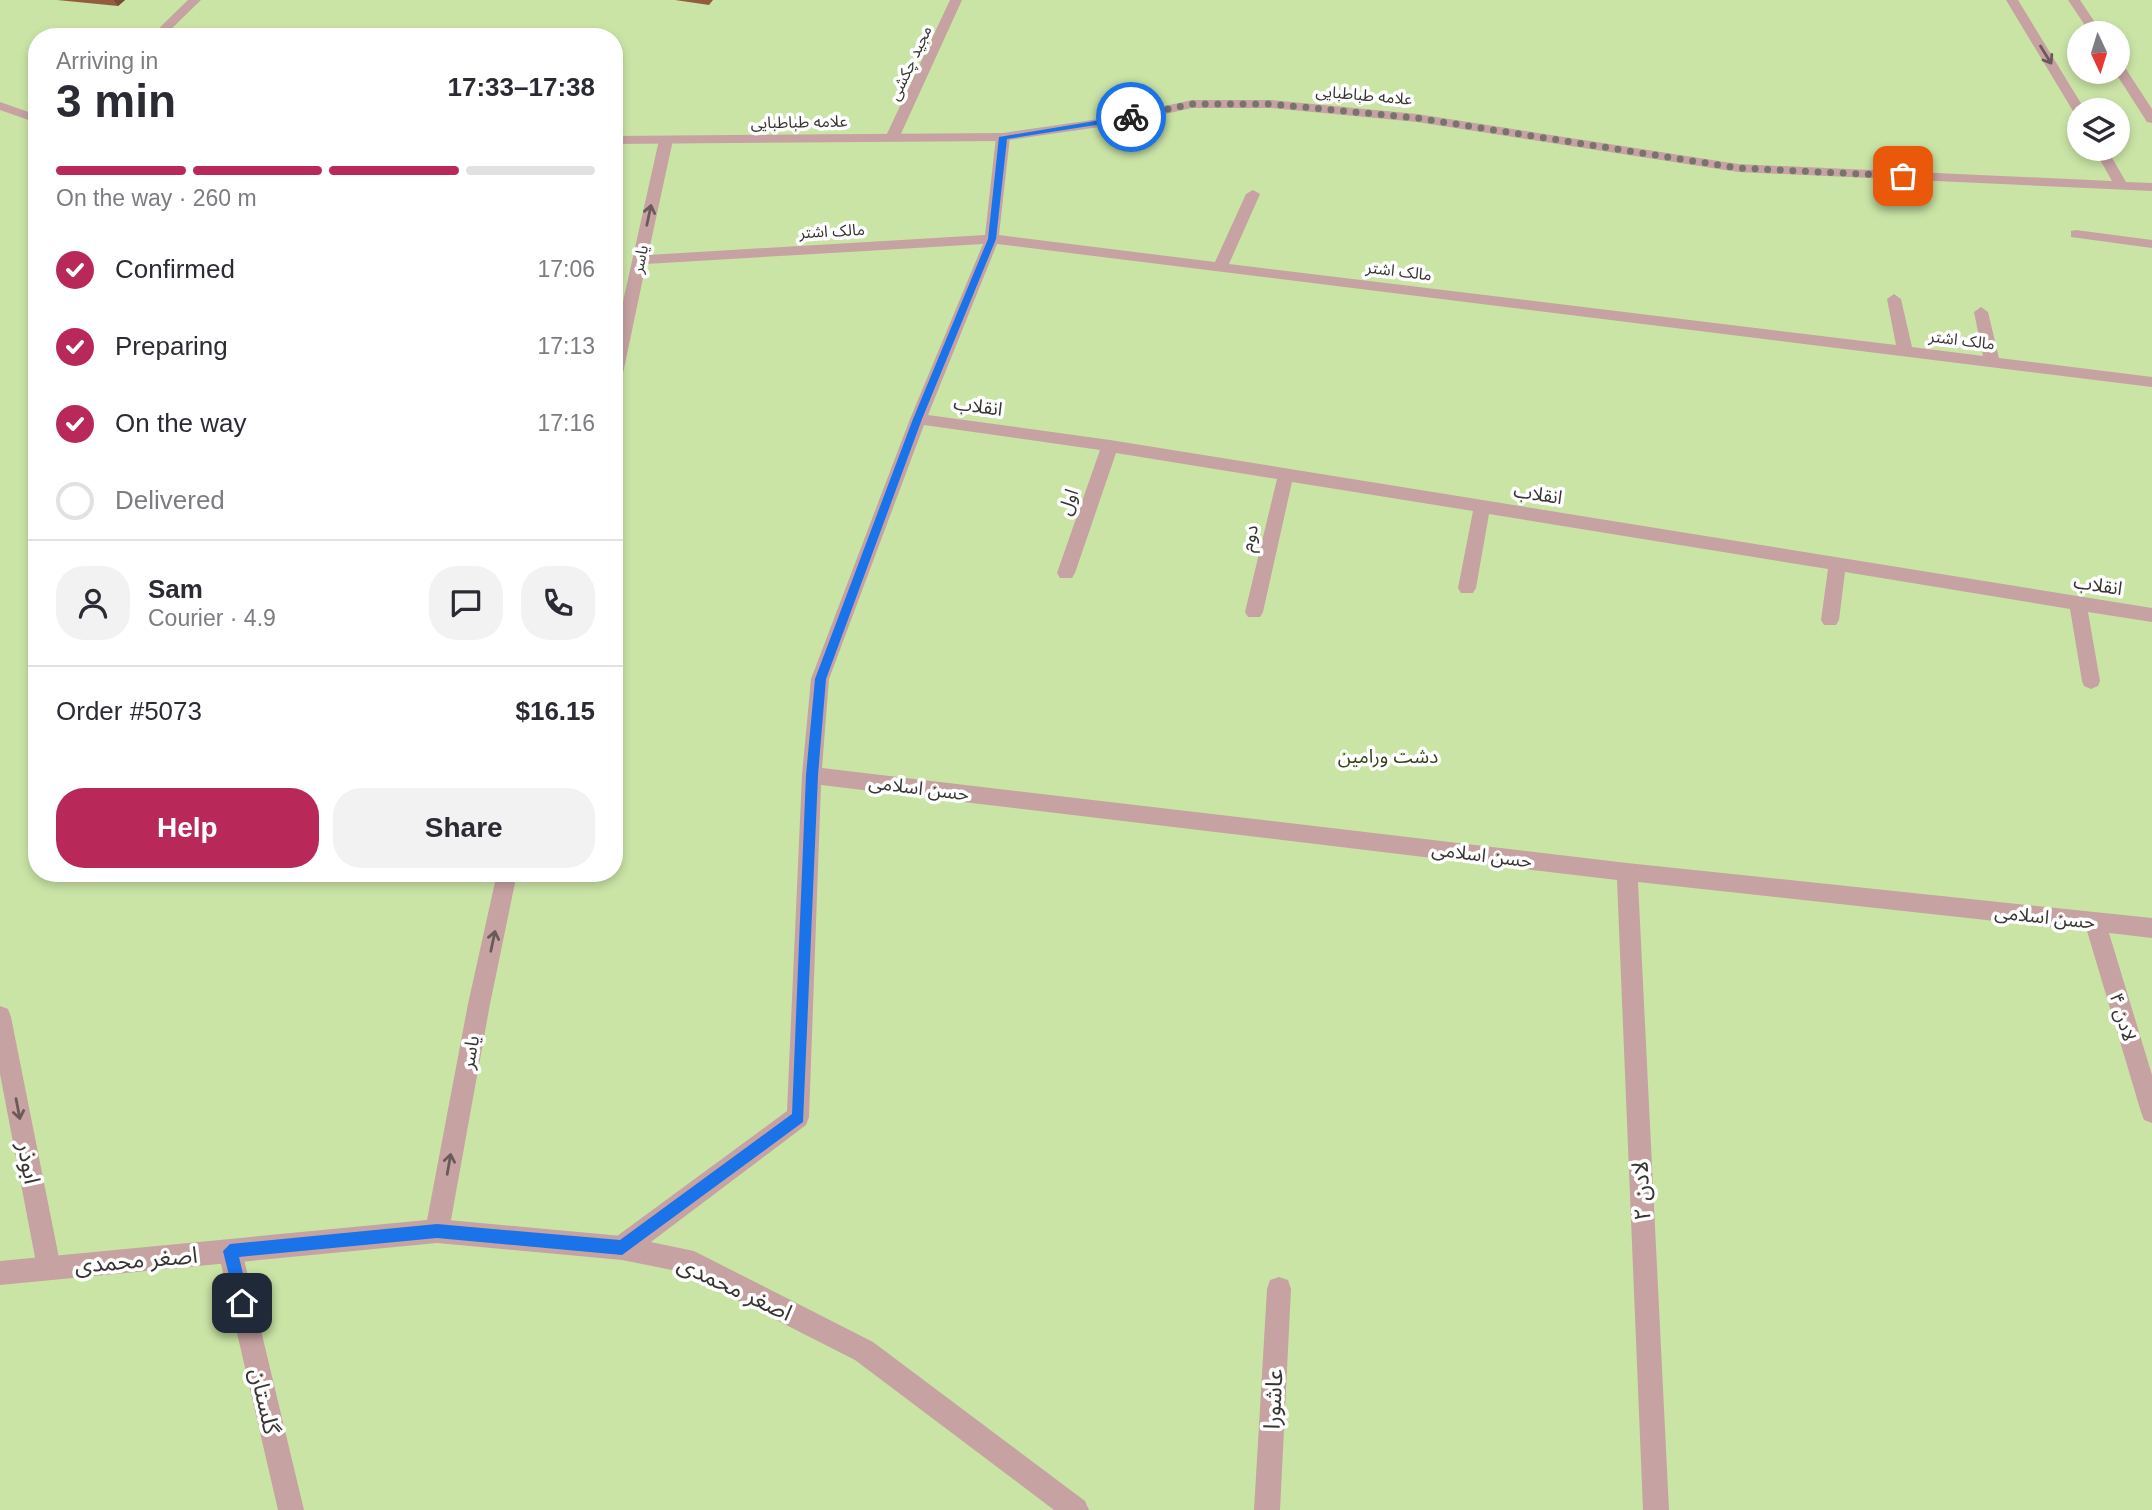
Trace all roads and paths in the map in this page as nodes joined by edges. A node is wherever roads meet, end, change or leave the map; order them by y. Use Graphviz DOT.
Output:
graph roads {
  1 [pos="195,0"];
  2 [pos="956,0"];
  3 [pos="2012,0"];
  4 [pos="2074,0"];
  5 [pos="2088,21"];
  6 [pos="165,28"];
  7 [pos="2130,84"];
  8 [pos="2071,98"];
  9 [pos="0,106"];
  10 [pos="28,116"];
  11 [pos="2152,119"];
  12 [pos="1003,137"];
  13 [pos="892,138"];
  14 [pos="623,140"];
  15 [pos="666,140"];
  16 [pos="2108,161"];
  17 [pos="2122,186"];
  18 [pos="2152,187"];
  19 [pos="1253,194"];
  20 [pos="2076,234"];
  21 [pos="992,239"];
  22 [pos="2152,244"];
  23 [pos="640,260"];
  24 [pos="1220,267"];
  25 [pos="1894,299"];
  26 [pos="1981,312"];
  27 [pos="623,337"];
  28 [pos="1905,351"];
  29 [pos="1992,362"];
  30 [pos="2152,382"];
  31 [pos="918,419"];
  32 [pos="1110,446"];
  33 [pos="1286,474"];
  34 [pos="1482,506"];
  35 [pos="1838,564"];
  36 [pos="1066,573"];
  37 [pos="1467,588"];
  38 [pos="2078,603"];
  39 [pos="1254,612"];
  40 [pos="2152,615"];
  41 [pos="1830,620"];
  42 [pos="2091,681"];
  43 [pos="812,775"];
  44 [pos="1627,873"];
  45 [pos="505,882"];
  46 [pos="2095,922"];
  47 [pos="2152,928"];
  48 [pos="0,1017"];
  49 [pos="2152,1112"];
  50 [pos="437,1231"];
  51 [pos="622,1248"];
  52 [pos="230,1251"];
  53 [pos="49,1268"];
  54 [pos="0,1273"];
  55 [pos="1279,1289"];
  56 [pos="291,1510"];
  57 [pos="1076,1510"];
  58 [pos="1267,1510"];
  59 [pos="1656,1510"];
  1 -- 6 [label="street"];
  2 -- 13 [label="street, مجید چکشی"];
  3 -- 8 [label="street, one-way"];
  4 -- 5 [label="street"];
  7 -- 11 [label="street"];
  9 -- 10 [label="street"];
  12 -- 13 [label="street, علامه طباطبایی"];
  12 -- 17 [label="street, علامه طباطبایی"];
  12 -- 21 [label="street"];
  13 -- 15 [label="street, علامه طباطبایی"];
  14 -- 15 [label="street, علامه طباطبایی"];
  23 -- 15 [label="street, یاسر, one-way"];
  16 -- 17 [label="street"];
  17 -- 18 [label="street, علامه طباطبایی"];
  19 -- 24 [label="street"];
  20 -- 22 [label="street"];
  21 -- 23 [label="street, مالک اشتر"];
  21 -- 24 [label="street, مالک اشتر"];
  21 -- 31 [label="street"];
  23 -- 27 [label="street, یاسر"];
  24 -- 28 [label="street, مالک اشتر"];
  25 -- 28 [label="street"];
  26 -- 29 [label="street"];
  28 -- 29 [label="street, مالک اشتر"];
  29 -- 30 [label="street, مالک اشتر"];
  31 -- 32 [label="street, انقلاب"];
  31 -- 43 [label="street"];
  32 -- 33 [label="street, انقلاب"];
  32 -- 36 [label="street, اول"];
  33 -- 34 [label="street, انقلاب"];
  33 -- 39 [label="street, دوم"];
  34 -- 35 [label="street, انقلاب"];
  34 -- 37 [label="street"];
  35 -- 38 [label="street, انقلاب"];
  35 -- 41 [label="street"];
  38 -- 40 [label="street, انقلاب"];
  38 -- 42 [label="street"];
  43 -- 44 [label="street, حسن اسلامی"];
  43 -- 51 [label="street"];
  44 -- 46 [label="street, حسن اسلامی"];
  44 -- 59 [label="street, لادن ۲"];
  50 -- 45 [label="street, یاسر, one-way"];
  46 -- 47 [label="street, حسن اسلامی"];
  46 -- 49 [label="street, لادن ۴"];
  48 -- 53 [label="street, ابوذر, one-way"];
  50 -- 51 [label="street, اصغر محمدی"];
  50 -- 52 [label="street, اصغر محمدی"];
  51 -- 57 [label="street, اصغر محمدی"];
  52 -- 53 [label="street, اصغر محمدی"];
  52 -- 56 [label="street, گلستان"];
  53 -- 54 [label="street, اصغر محمدی"];
  55 -- 58 [label="street, عاشورا"];
}
